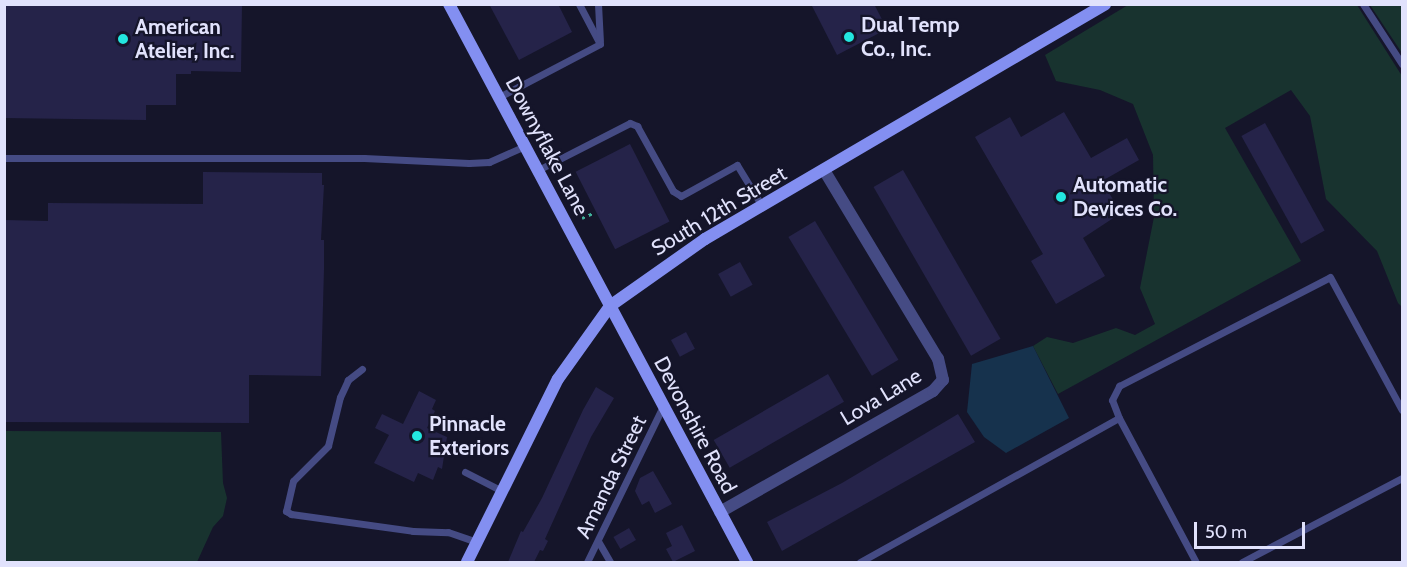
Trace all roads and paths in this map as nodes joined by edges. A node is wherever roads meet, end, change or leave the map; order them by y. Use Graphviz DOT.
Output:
graph roads {
  1 [pos="449,4"];
  2 [pos="579,4"];
  3 [pos="598,4"];
  4 [pos="1105,4"];
  5 [pos="1363,4"];
  6 [pos="600,44"];
  7 [pos="1402,64"];
  8 [pos="499,98"];
  9 [pos="525,146"];
  10 [pos="4,158"];
  11 [pos="538,170"];
  12 [pos="824,170"];
  13 [pos="762,206"];
  14 [pos="593,213"];
  15 [pos="582,218"];
  16 [pos="610,306"];
  17 [pos="362,369"];
  18 [pos="663,406"];
  19 [pos="1402,410"];
  20 [pos="1119,418"];
  21 [pos="465,472"];
  22 [pos="1402,478"];
  23 [pos="502,491"];
  24 [pos="720,512"];
  25 [pos="477,542"];
  26 [pos="598,542"];
  27 [pos="467,562"];
  28 [pos="588,562"];
  29 [pos="610,562"];
  30 [pos="747,562"];
  31 [pos="860,562"];
  32 [pos="1196,562"];
  33 [pos="1242,562"];
  1 -- 8 [label="street, Downyflake Lane"];
  2 -- 6 [label="lane"];
  3 -- 6 [label="lane"];
  4 -- 12 [label="street, South 12th Street"];
  5 -- 7 [label="lane"];
  6 -- 8 [label="lane"];
  8 -- 9 [label="street, Downyflake Lane"];
  9 -- 10 [label="lane"];
  9 -- 11 [label="street, Downyflake Lane"];
  11 -- 13 [label="lane"];
  11 -- 16 [label="street, Downyflake Lane"];
  12 -- 13 [label="street, South 12th Street"];
  12 -- 24 [label="street, Lova Lane"];
  13 -- 16 [label="street, South 12th Street"];
  14 -- 15 [label="path"];
  16 -- 18 [label="street, Devonshire Road"];
  16 -- 23 [label="street, South 12th Street"];
  17 -- 25 [label="lane"];
  18 -- 24 [label="street, Devonshire Road"];
  18 -- 26 [label="lane, Amanda Street"];
  19 -- 20 [label="lane"];
  20 -- 31 [label="lane"];
  20 -- 32 [label="lane"];
  21 -- 23 [label="lane"];
  22 -- 33 [label="lane"];
  23 -- 25 [label="street, South 12th Street"];
  24 -- 30 [label="street, Devonshire Road"];
  25 -- 27 [label="street, South 12th Street"];
  26 -- 28 [label="lane, Amanda Street"];
  26 -- 29 [label="lane"];
}
